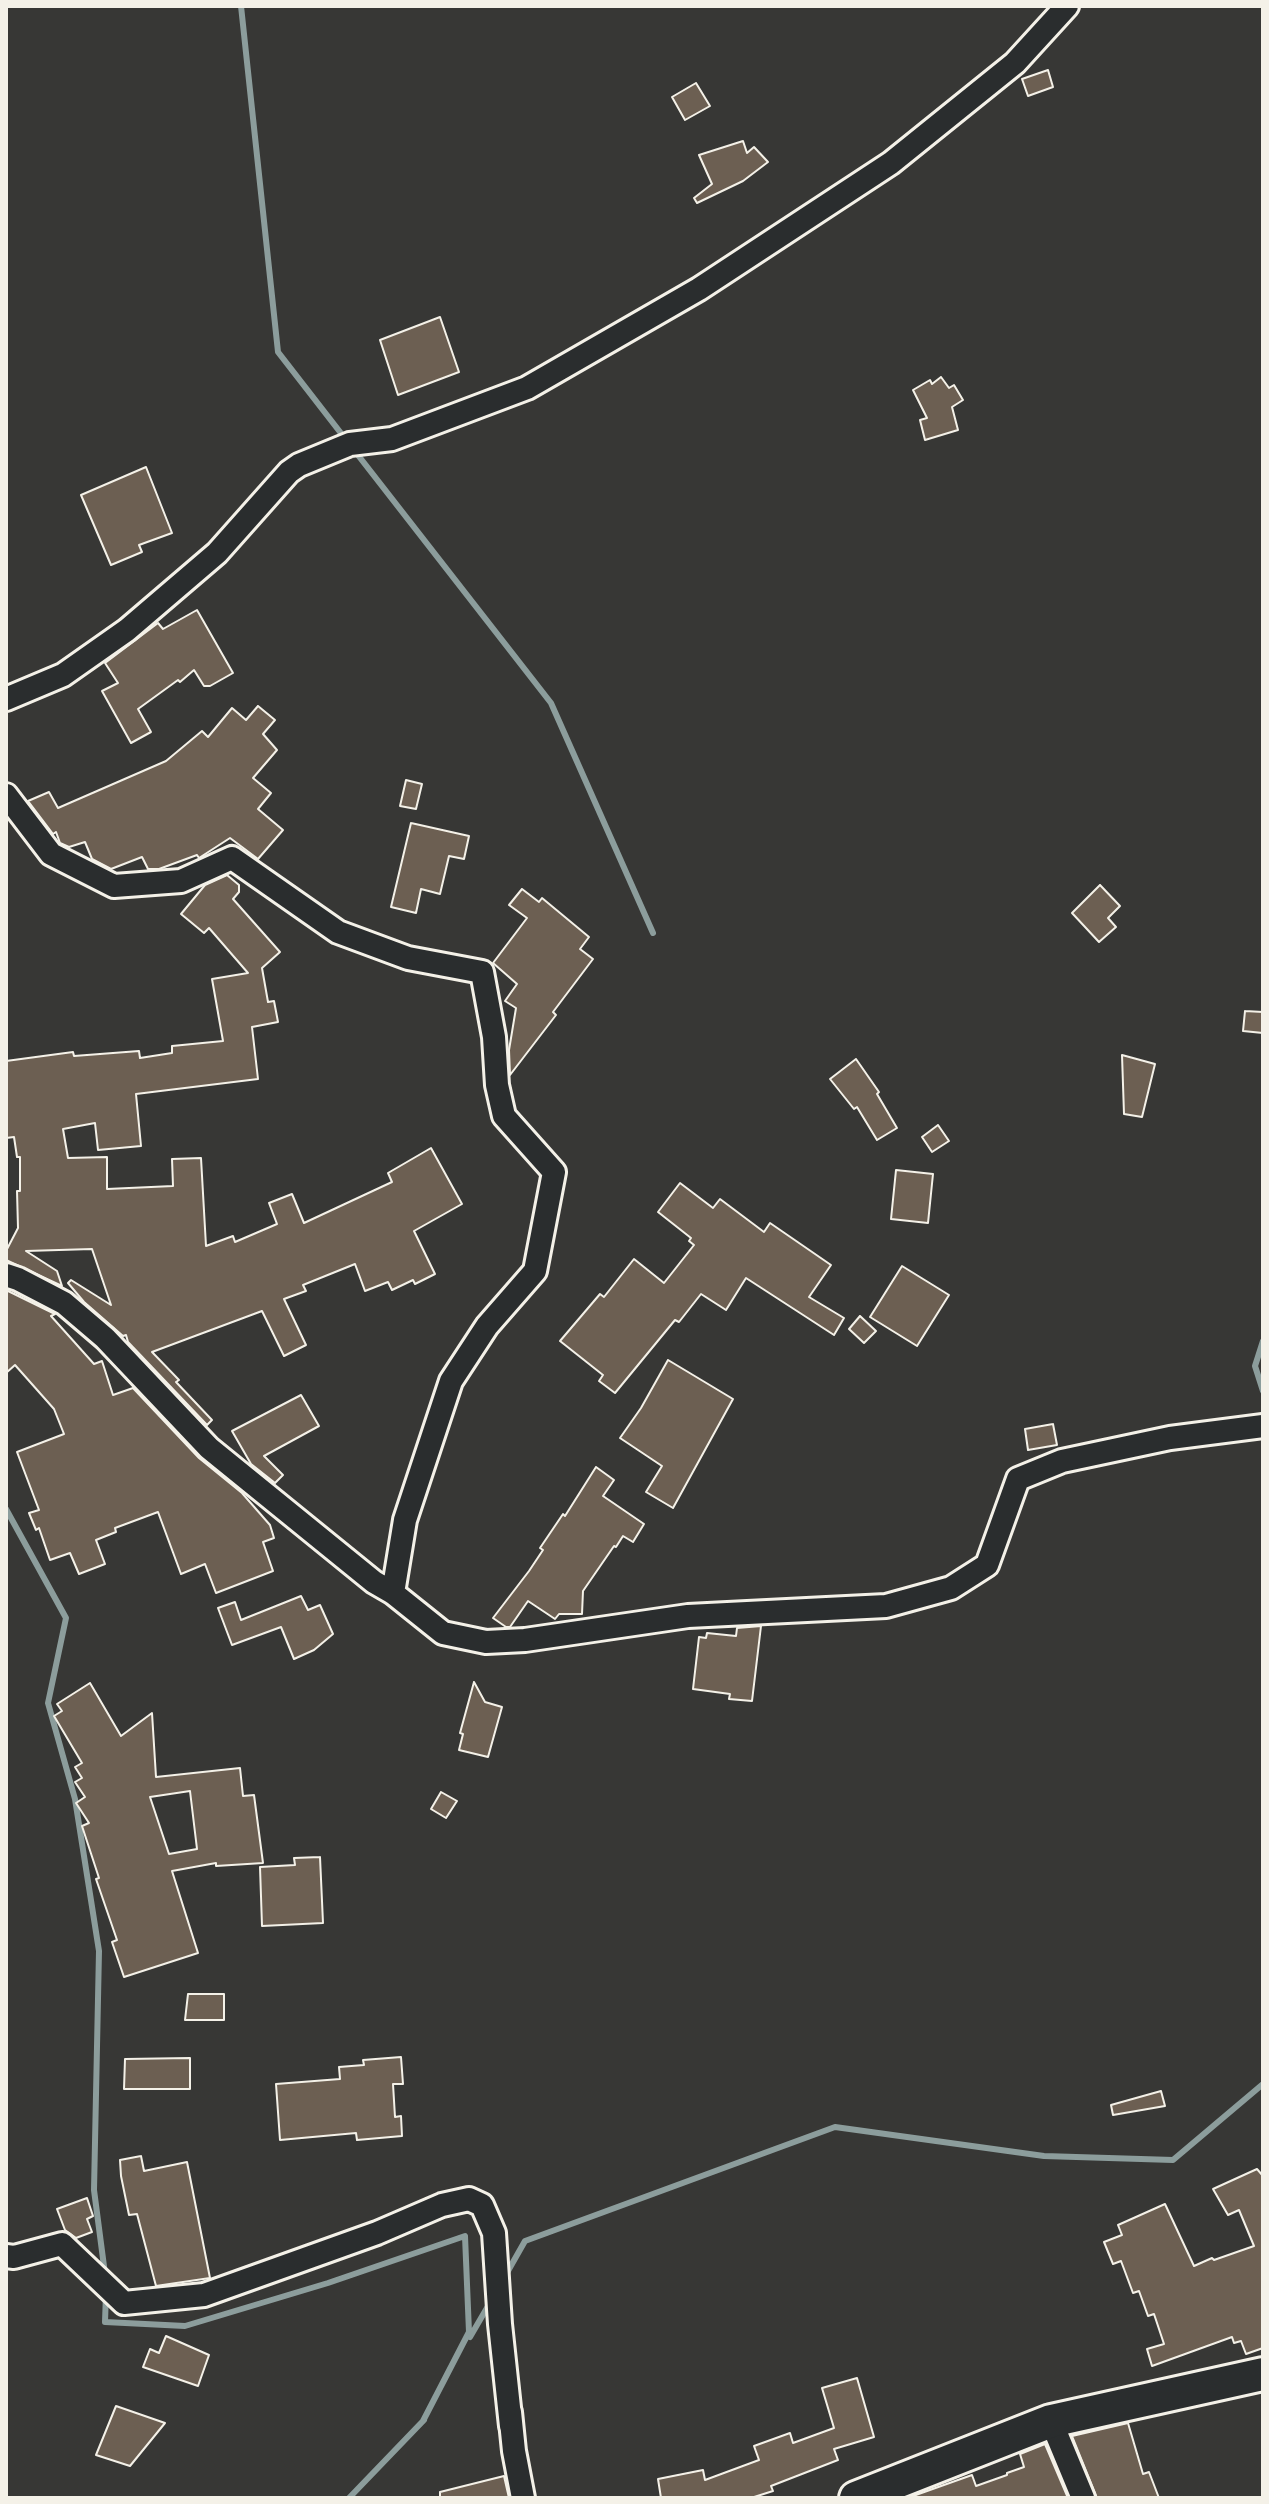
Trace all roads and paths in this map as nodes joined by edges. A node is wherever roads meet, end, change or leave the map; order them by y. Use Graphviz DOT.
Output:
graph roads {
  1 [pos="1067,6"];
  2 [pos="6,699"];
  3 [pos="6,795"];
  4 [pos="6,1275"];
  5 [pos="1261,1426"];
  6 [pos="393,1593"];
  7 [pos="6,2256"];
  8 [pos="1263,2374"];
  9 [pos="1051,2421"];
  10 [pos="523,2498"];
  11 [pos="856,2498"];
  12 [pos="1083,2498"];
  1 -- 2 [label="street"];
  3 -- 6 [label="street"];
  4 -- 6 [label="street"];
  5 -- 6 [label="street"];
  7 -- 10 [label="street"];
  8 -- 9 [label="main road"];
  9 -- 11 [label="main road"];
  9 -- 12 [label="street"];
}
